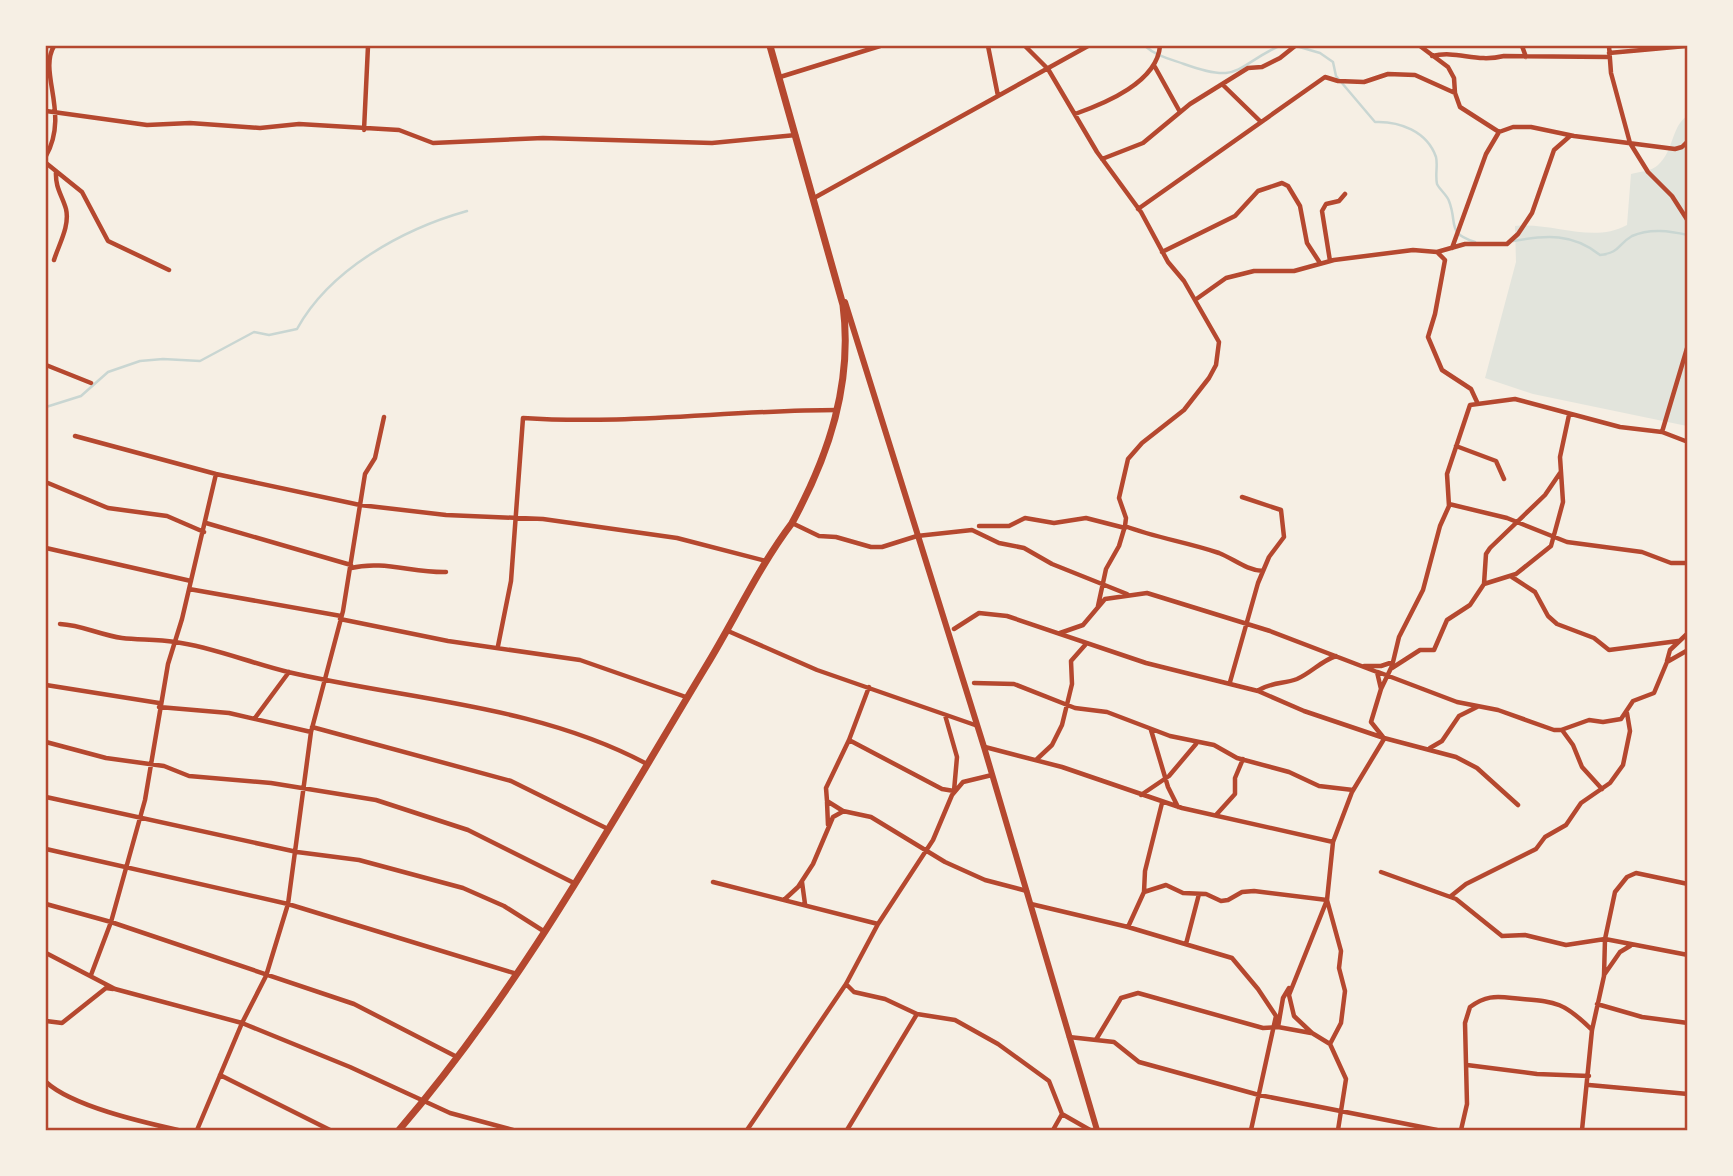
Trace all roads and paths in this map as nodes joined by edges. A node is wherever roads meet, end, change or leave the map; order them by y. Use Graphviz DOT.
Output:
graph roads {
  1 [pos="54,46"];
  2 [pos="369,46"];
  3 [pos="770,46"];
  4 [pos="880,46"];
  5 [pos="988,46"];
  6 [pos="1025,46"];
  7 [pos="1088,46"];
  8 [pos="1160,46"];
  9 [pos="1295,46"];
  10 [pos="1420,46"];
  11 [pos="1522,46"];
  12 [pos="1609,46"];
  13 [pos="1686,46"];
  14 [pos="1609,55"];
  15 [pos="1432,56"];
  16 [pos="1526,57"];
  17 [pos="1154,66"];
  18 [pos="1048,69"];
  19 [pos="780,77"];
  20 [pos="1223,85"];
  21 [pos="1455,93"];
  22 [pos="998,96"];
  23 [pos="46,111"];
  24 [pos="58,112"];
  25 [pos="1180,112"];
  26 [pos="1075,114"];
  27 [pos="1261,122"];
  28 [pos="364,130"];
  29 [pos="1499,132"];
  30 [pos="796,135"];
  31 [pos="1570,136"];
  32 [pos="1688,141"];
  33 [pos="1630,143"];
  34 [pos="46,156"];
  35 [pos="1102,159"];
  36 [pos="46,163"];
  37 [pos="56,171"];
  38 [pos="1345,194"];
  39 [pos="811,199"];
  40 [pos="1138,209"];
  41 [pos="1688,221"];
  42 [pos="1452,248"];
  43 [pos="1163,252"];
  44 [pos="1437,252"];
  45 [pos="54,260"];
  46 [pos="1330,261"];
  47 [pos="1320,263"];
  48 [pos="169,270"];
  49 [pos="839,283"];
  50 [pos="1195,300"];
  51 [pos="1688,345"];
  52 [pos="46,365"];
  53 [pos="91,383"];
  54 [pos="1477,402"];
  55 [pos="837,410"];
  56 [pos="1569,415"];
  57 [pos="384,417"];
  58 [pos="1662,432"];
  59 [pos="75,436"];
  60 [pos="1688,442"];
  61 [pos="1456,446"];
  62 [pos="1561,472"];
  63 [pos="216,474"];
  64 [pos="1504,479"];
  65 [pos="48,483"];
  66 [pos="1242,497"];
  67 [pos="1449,504"];
  68 [pos="360,505"];
  69 [pos="515,518"];
  70 [pos="1515,521"];
  71 [pos="206,523"];
  72 [pos="792,523"];
  73 [pos="979,526"];
  74 [pos="1125,527"];
  75 [pos="204,532"];
  76 [pos="917,536"];
  77 [pos="1555,538"];
  78 [pos="46,548"];
  79 [pos="767,562"];
  80 [pos="1688,563"];
  81 [pos="351,567"];
  82 [pos="1264,571"];
  83 [pos="446,572"];
  84 [pos="1511,576"];
  85 [pos="191,581"];
  86 [pos="1101,583"];
  87 [pos="1484,584"];
  88 [pos="189,589"];
  89 [pos="1128,595"];
  90 [pos="1098,606"];
  91 [pos="341,618"];
  92 [pos="60,624"];
  93 [pos="1246,624"];
  94 [pos="954,629"];
  95 [pos="728,631"];
  96 [pos="1058,633"];
  97 [pos="1688,633"];
  98 [pos="1678,641"];
  99 [pos="173,642"];
  100 [pos="1086,644"];
  101 [pos="498,646"];
  102 [pos="1688,650"];
  103 [pos="1336,656"];
  104 [pos="1667,662"];
  105 [pos="1392,665"];
  106 [pos="1364,666"];
  107 [pos="289,672"];
  108 [pos="1377,672"];
  109 [pos="1390,676"];
  110 [pos="324,679"];
  111 [pos="1230,682"];
  112 [pos="974,683"];
  113 [pos="46,685"];
  114 [pos="869,687"];
  115 [pos="1381,689"];
  116 [pos="1258,691"];
  117 [pos="687,698"];
  118 [pos="159,705"];
  119 [pos="1066,705"];
  120 [pos="1479,706"];
  121 [pos="1626,712"];
  122 [pos="944,714"];
  123 [pos="255,718"];
  124 [pos="1371,718"];
  125 [pos="975,725"];
  126 [pos="1355,727"];
  127 [pos="312,729"];
  128 [pos="1151,730"];
  129 [pos="1562,730"];
  130 [pos="1384,738"];
  131 [pos="849,740"];
  132 [pos="46,742"];
  133 [pos="1196,744"];
  134 [pos="984,747"];
  135 [pos="1430,748"];
  136 [pos="1243,759"];
  137 [pos="1036,760"];
  138 [pos="152,764"];
  139 [pos="647,764"];
  140 [pos="992,775"];
  141 [pos="1166,779"];
  142 [pos="306,788"];
  143 [pos="1602,789"];
  144 [pos="1353,790"];
  145 [pos="954,791"];
  146 [pos="1140,796"];
  147 [pos="46,797"];
  148 [pos="827,801"];
  149 [pos="1163,803"];
  150 [pos="1518,805"];
  151 [pos="1179,807"];
  152 [pos="842,811"];
  153 [pos="1216,816"];
  154 [pos="140,817"];
  155 [pos="828,826"];
  156 [pos="609,829"];
  157 [pos="1333,842"];
  158 [pos="46,849"];
  159 [pos="924,851"];
  160 [pos="297,852"];
  161 [pos="127,867"];
  162 [pos="1381,872"];
  163 [pos="713,881"];
  164 [pos="802,881"];
  165 [pos="575,884"];
  166 [pos="1688,884"];
  167 [pos="1027,891"];
  168 [pos="1144,892"];
  169 [pos="1199,894"];
  170 [pos="1450,896"];
  171 [pos="785,900"];
  172 [pos="1327,900"];
  173 [pos="46,904"];
  174 [pos="288,904"];
  175 [pos="1031,904"];
  176 [pos="806,905"];
  177 [pos="111,922"];
  178 [pos="878,924"];
  179 [pos="1128,927"];
  180 [pos="545,932"];
  181 [pos="1605,939"];
  182 [pos="1186,944"];
  183 [pos="1632,945"];
  184 [pos="46,953"];
  185 [pos="1688,955"];
  186 [pos="517,974"];
  187 [pos="91,975"];
  188 [pos="266,976"];
  189 [pos="1604,976"];
  190 [pos="846,984"];
  191 [pos="1290,987"];
  192 [pos="116,989"];
  193 [pos="1597,1004"];
  194 [pos="917,1014"];
  195 [pos="46,1021"];
  196 [pos="242,1023"];
  197 [pos="1688,1023"];
  198 [pos="1277,1027"];
  199 [pos="1592,1030"];
  200 [pos="1312,1034"];
  201 [pos="1069,1037"];
  202 [pos="1097,1039"];
  203 [pos="1330,1044"];
  204 [pos="459,1058"];
  205 [pos="1467,1065"];
  206 [pos="220,1075"];
  207 [pos="1589,1076"];
  208 [pos="46,1082"];
  209 [pos="1589,1085"];
  210 [pos="1688,1094"];
  211 [pos="1259,1096"];
  212 [pos="424,1101"];
  213 [pos="1341,1112"];
  214 [pos="1062,1114"];
  215 [pos="178,1130"];
  216 [pos="197,1130"];
  217 [pos="330,1130"];
  218 [pos="399,1130"];
  219 [pos="513,1130"];
  220 [pos="747,1130"];
  221 [pos="847,1130"];
  222 [pos="1053,1130"];
  223 [pos="1090,1130"];
  224 [pos="1097,1130"];
  225 [pos="1251,1130"];
  226 [pos="1338,1130"];
  227 [pos="1437,1130"];
  228 [pos="1461,1130"];
  229 [pos="1582,1130"];
  1 -- 24 [label="street"];
  2 -- 28 [label="street"];
  3 -- 19 [label="main road"];
  4 -- 19 [label="street"];
  5 -- 22 [label="street"];
  6 -- 18 [label="street"];
  7 -- 18 [label="street"];
  8 -- 17 [label="street"];
  9 -- 20 [label="street"];
  10 -- 15 [label="street"];
  11 -- 16 [label="street"];
  12 -- 14 [label="street"];
  13 -- 14 [label="street"];
  14 -- 16 [label="street"];
  14 -- 33 [label="street"];
  15 -- 16 [label="street"];
  15 -- 21 [label="street"];
  17 -- 25 [label="street"];
  17 -- 26 [label="street"];
  18 -- 22 [label="street"];
  18 -- 26 [label="street"];
  19 -- 30 [label="main road"];
  20 -- 25 [label="street"];
  20 -- 27 [label="street"];
  21 -- 27 [label="street"];
  21 -- 29 [label="street"];
  22 -- 39 [label="street"];
  23 -- 24 [label="street"];
  24 -- 28 [label="street"];
  24 -- 34 [label="street"];
  25 -- 35 [label="street"];
  26 -- 35 [label="street"];
  27 -- 40 [label="street"];
  28 -- 30 [label="street"];
  29 -- 31 [label="street"];
  29 -- 42 [label="street"];
  30 -- 49 [label="main road"];
  31 -- 33 [label="street"];
  31 -- 42 [label="street"];
  32 -- 33 [label="street"];
  33 -- 41 [label="street"];
  35 -- 40 [label="street"];
  36 -- 37 [label="street"];
  37 -- 45 [label="street"];
  37 -- 48 [label="street"];
  38 -- 46 [label="street"];
  40 -- 43 [label="street"];
  42 -- 44 [label="street"];
  43 -- 47 [label="street"];
  43 -- 50 [label="street"];
  44 -- 46 [label="street"];
  44 -- 54 [label="street"];
  46 -- 47 [label="street"];
  47 -- 50 [label="street"];
  49 -- 55 [label="main road"];
  49 -- 76 [label="main road"];
  50 -- 74 [label="street"];
  51 -- 58 [label="street"];
  52 -- 53 [label="street"];
  54 -- 56 [label="street"];
  54 -- 61 [label="street"];
  55 -- 69 [label="street"];
  55 -- 72 [label="main road"];
  56 -- 58 [label="street"];
  56 -- 62 [label="street"];
  57 -- 68 [label="street"];
  58 -- 60 [label="street"];
  59 -- 63 [label="street"];
  61 -- 64 [label="street"];
  61 -- 67 [label="street"];
  62 -- 70 [label="street"];
  62 -- 77 [label="street"];
  63 -- 68 [label="street"];
  63 -- 71 [label="street"];
  65 -- 75 [label="street"];
  66 -- 82 [label="street"];
  67 -- 70 [label="street"];
  67 -- 105 [label="street"];
  68 -- 69 [label="street"];
  68 -- 81 [label="street"];
  69 -- 79 [label="street"];
  69 -- 101 [label="street"];
  70 -- 77 [label="street"];
  70 -- 87 [label="street"];
  71 -- 75 [label="street"];
  71 -- 81 [label="street"];
  72 -- 76 [label="street"];
  72 -- 79 [label="main road"];
  73 -- 74 [label="street"];
  74 -- 82 [label="street"];
  74 -- 86 [label="street"];
  75 -- 85 [label="street"];
  76 -- 86 [label="street"];
  76 -- 125 [label="main road"];
  77 -- 80 [label="street"];
  77 -- 84 [label="street"];
  78 -- 85 [label="street"];
  79 -- 95 [label="main road"];
  81 -- 83 [label="street"];
  81 -- 91 [label="street"];
  82 -- 93 [label="street"];
  84 -- 87 [label="street"];
  84 -- 98 [label="street"];
  85 -- 88 [label="street"];
  86 -- 89 [label="street"];
  86 -- 90 [label="street"];
  87 -- 105 [label="street"];
  88 -- 91 [label="street"];
  88 -- 99 [label="street"];
  89 -- 90 [label="street"];
  89 -- 93 [label="street"];
  90 -- 96 [label="street"];
  91 -- 101 [label="street"];
  91 -- 110 [label="street"];
  92 -- 99 [label="street"];
  93 -- 103 [label="street"];
  93 -- 111 [label="street"];
  94 -- 96 [label="street"];
  95 -- 114 [label="street"];
  95 -- 117 [label="main road"];
  96 -- 100 [label="street"];
  97 -- 98 [label="street"];
  98 -- 104 [label="street"];
  99 -- 107 [label="street"];
  99 -- 118 [label="street"];
  100 -- 111 [label="street"];
  100 -- 119 [label="street"];
  101 -- 117 [label="street"];
  102 -- 104 [label="street"];
  103 -- 106 [label="street"];
  103 -- 116 [label="street"];
  104 -- 121 [label="street"];
  105 -- 106 [label="street"];
  105 -- 109 [label="street"];
  106 -- 108 [label="street"];
  107 -- 110 [label="street"];
  107 -- 123 [label="street"];
  108 -- 109 [label="street"];
  108 -- 115 [label="street"];
  109 -- 115 [label="street"];
  109 -- 120 [label="street"];
  110 -- 127 [label="street"];
  110 -- 139 [label="street"];
  111 -- 116 [label="street"];
  112 -- 119 [label="street"];
  113 -- 118 [label="street"];
  114 -- 122 [label="street"];
  114 -- 131 [label="street"];
  115 -- 124 [label="street"];
  116 -- 126 [label="street"];
  117 -- 139 [label="main road"];
  118 -- 123 [label="street"];
  118 -- 138 [label="street"];
  119 -- 128 [label="street"];
  119 -- 137 [label="street"];
  120 -- 129 [label="street"];
  120 -- 135 [label="street"];
  121 -- 129 [label="street"];
  121 -- 143 [label="street"];
  122 -- 125 [label="street"];
  122 -- 145 [label="street"];
  123 -- 127 [label="street"];
  124 -- 126 [label="street"];
  124 -- 130 [label="street"];
  125 -- 134 [label="main road"];
  126 -- 130 [label="street"];
  127 -- 142 [label="street"];
  127 -- 156 [label="street"];
  128 -- 133 [label="street"];
  128 -- 141 [label="street"];
  129 -- 143 [label="street"];
  130 -- 135 [label="street"];
  130 -- 144 [label="street"];
  131 -- 145 [label="street"];
  131 -- 148 [label="street"];
  132 -- 138 [label="street"];
  133 -- 136 [label="street"];
  133 -- 141 [label="street"];
  134 -- 137 [label="street"];
  134 -- 140 [label="main road"];
  135 -- 150 [label="street"];
  136 -- 144 [label="street"];
  136 -- 153 [label="street"];
  137 -- 146 [label="street"];
  138 -- 142 [label="street"];
  138 -- 154 [label="street"];
  139 -- 156 [label="main road"];
  140 -- 145 [label="street"];
  140 -- 167 [label="main road"];
  141 -- 146 [label="street"];
  141 -- 151 [label="street"];
  142 -- 160 [label="street"];
  142 -- 165 [label="street"];
  143 -- 170 [label="street"];
  144 -- 157 [label="street"];
  145 -- 159 [label="street"];
  146 -- 149 [label="street"];
  147 -- 154 [label="street"];
  148 -- 152 [label="street"];
  148 -- 155 [label="street"];
  149 -- 151 [label="street"];
  149 -- 168 [label="street"];
  151 -- 153 [label="street"];
  152 -- 155 [label="street"];
  152 -- 159 [label="street"];
  153 -- 157 [label="street"];
  154 -- 160 [label="street"];
  154 -- 161 [label="street"];
  155 -- 164 [label="street"];
  156 -- 165 [label="main road"];
  157 -- 172 [label="street"];
  158 -- 161 [label="street"];
  159 -- 167 [label="street"];
  159 -- 178 [label="street"];
  160 -- 174 [label="street"];
  160 -- 180 [label="street"];
  161 -- 174 [label="street"];
  161 -- 177 [label="street"];
  162 -- 170 [label="street"];
  163 -- 171 [label="street"];
  164 -- 171 [label="street"];
  164 -- 176 [label="street"];
  165 -- 180 [label="main road"];
  166 -- 181 [label="street"];
  167 -- 175 [label="main road"];
  168 -- 169 [label="street"];
  168 -- 179 [label="street"];
  169 -- 172 [label="street"];
  169 -- 182 [label="street"];
  170 -- 181 [label="street"];
  171 -- 176 [label="street"];
  172 -- 191 [label="street"];
  172 -- 203 [label="street"];
  173 -- 177 [label="street"];
  174 -- 186 [label="street"];
  174 -- 188 [label="street"];
  175 -- 179 [label="street"];
  175 -- 201 [label="main road"];
  176 -- 178 [label="street"];
  177 -- 187 [label="street"];
  177 -- 188 [label="street"];
  178 -- 190 [label="street"];
  179 -- 182 [label="street"];
  180 -- 186 [label="main road"];
  181 -- 183 [label="street"];
  181 -- 189 [label="street"];
  182 -- 198 [label="street"];
  183 -- 185 [label="street"];
  183 -- 189 [label="street"];
  184 -- 187 [label="street"];
  186 -- 204 [label="main road"];
  187 -- 192 [label="street"];
  188 -- 196 [label="street"];
  188 -- 204 [label="street"];
  189 -- 193 [label="street"];
  190 -- 194 [label="street"];
  190 -- 220 [label="street"];
  191 -- 198 [label="street"];
  191 -- 200 [label="street"];
  192 -- 195 [label="street"];
  192 -- 196 [label="street"];
  193 -- 197 [label="street"];
  193 -- 199 [label="street"];
  194 -- 214 [label="street"];
  194 -- 221 [label="street"];
  196 -- 206 [label="street"];
  196 -- 212 [label="street"];
  198 -- 200 [label="street"];
  198 -- 202 [label="street"];
  198 -- 211 [label="street"];
  199 -- 205 [label="street"];
  199 -- 207 [label="street"];
  200 -- 203 [label="street"];
  201 -- 202 [label="street"];
  201 -- 224 [label="main road"];
  202 -- 211 [label="street"];
  203 -- 213 [label="street"];
  204 -- 212 [label="main road"];
  205 -- 207 [label="street"];
  205 -- 228 [label="street"];
  206 -- 216 [label="street"];
  206 -- 217 [label="street"];
  207 -- 209 [label="street"];
  208 -- 215 [label="street"];
  209 -- 210 [label="street"];
  209 -- 229 [label="street"];
  211 -- 213 [label="street"];
  211 -- 225 [label="street"];
  212 -- 218 [label="main road"];
  212 -- 219 [label="street"];
  213 -- 226 [label="street"];
  213 -- 227 [label="street"];
  214 -- 222 [label="street"];
  214 -- 223 [label="street"];
}
